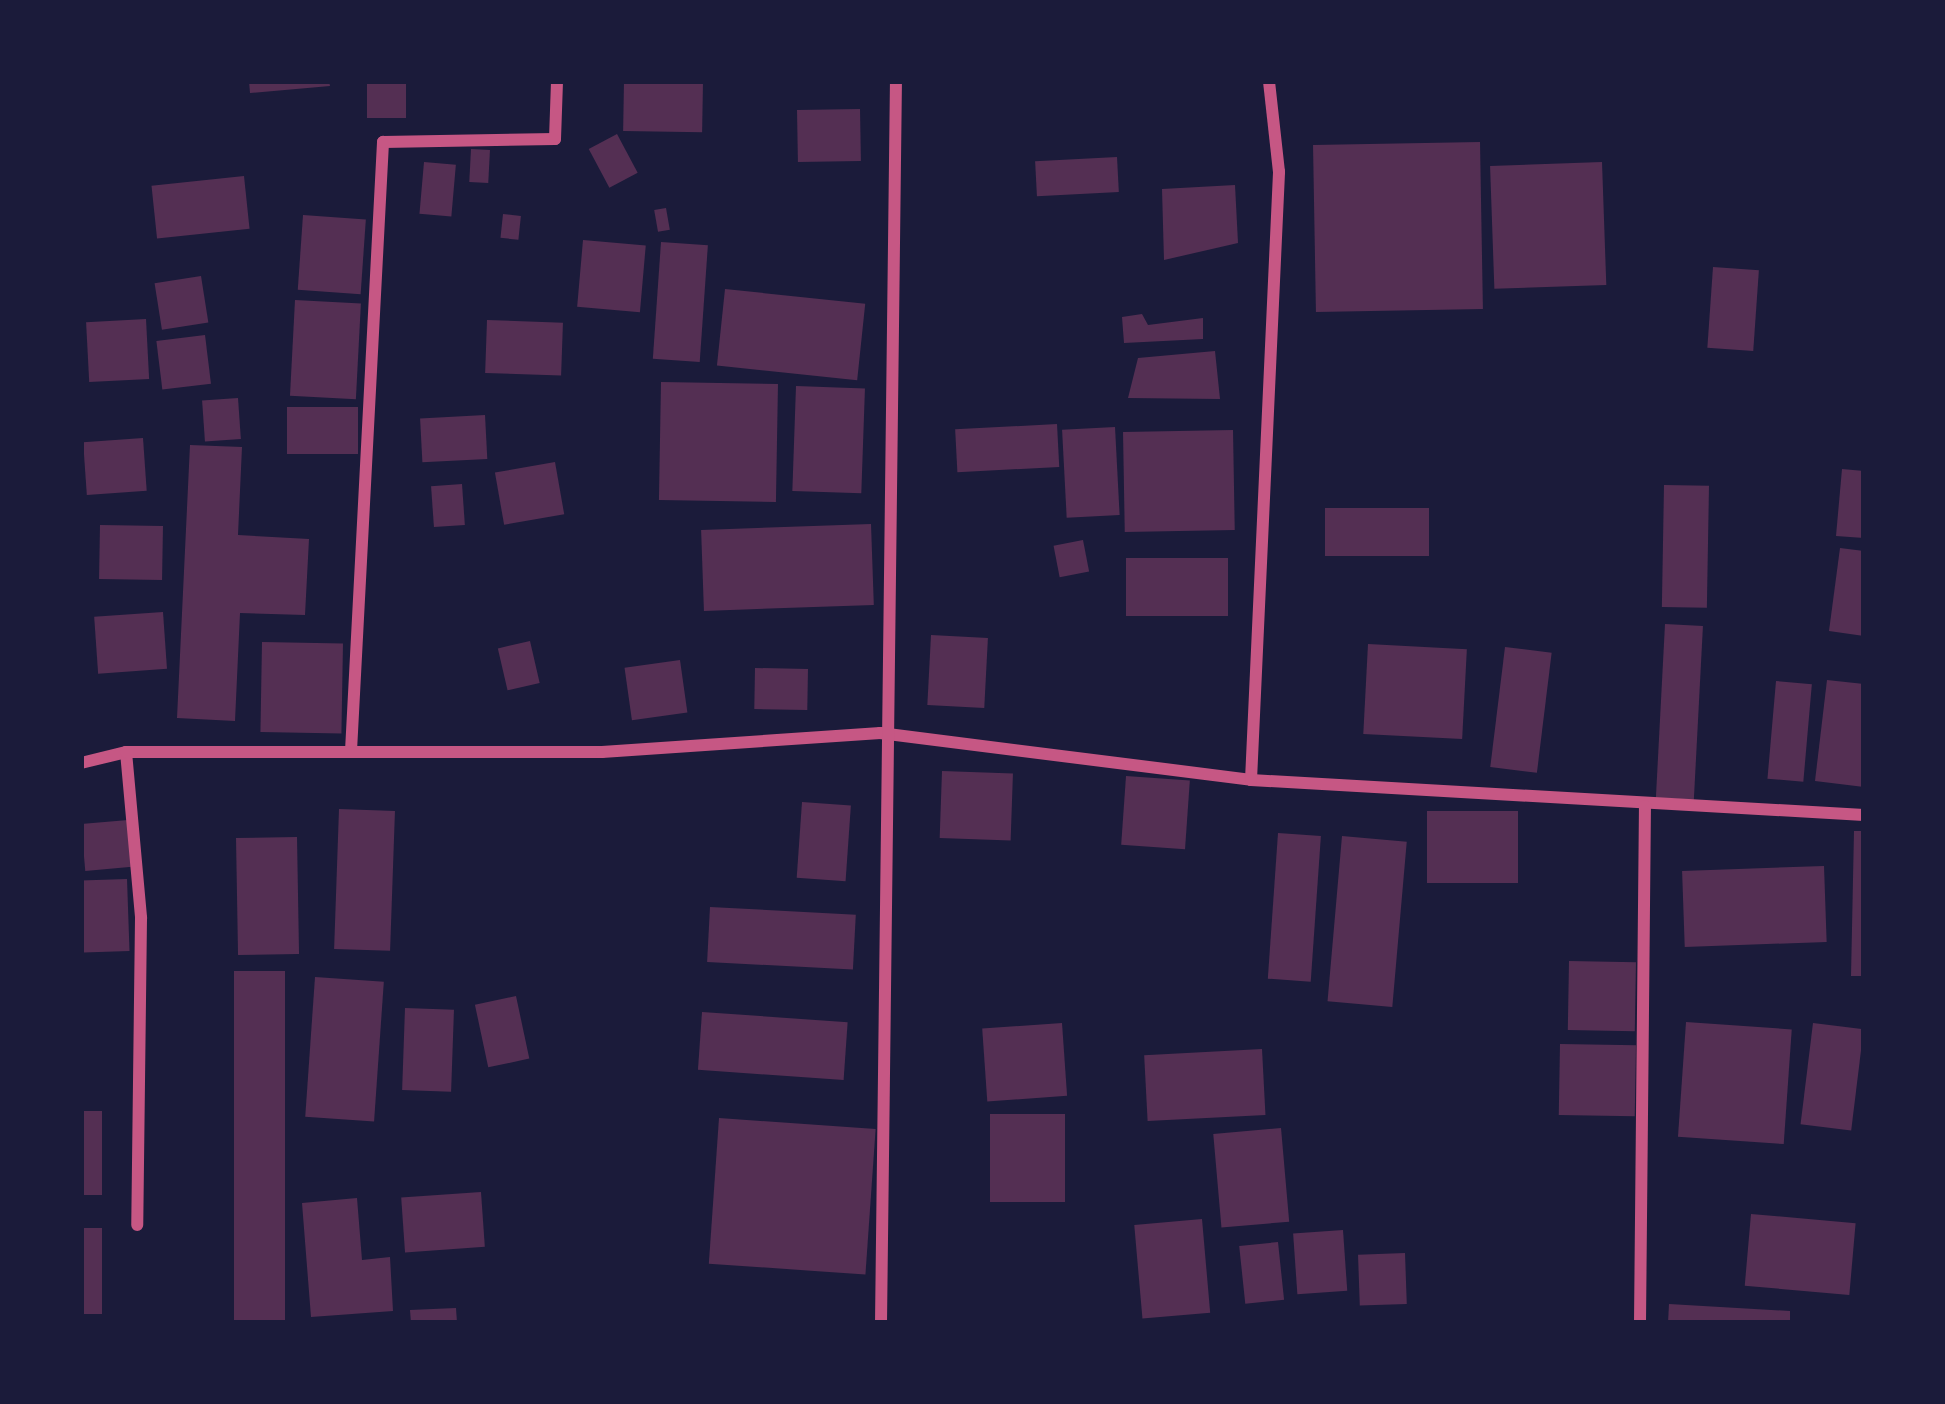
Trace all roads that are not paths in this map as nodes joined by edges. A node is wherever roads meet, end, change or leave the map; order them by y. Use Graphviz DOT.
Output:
graph roads {
  1 [pos="557,81"];
  2 [pos="896,81"];
  3 [pos="1269,81"];
  4 [pos="880,733"];
  5 [pos="351,751"];
  6 [pos="126,752"];
  7 [pos="81,764"];
  8 [pos="1252,780"];
  9 [pos="1645,806"];
  10 [pos="1864,815"];
  11 [pos="137,1225"];
  12 [pos="881,1323"];
  13 [pos="1640,1323"];
  1 -- 5 [label="street"];
  2 -- 4 [label="street"];
  3 -- 8 [label="street"];
  4 -- 5 [label="street"];
  4 -- 8 [label="street"];
  4 -- 12 [label="street"];
  5 -- 6 [label="street"];
  6 -- 7 [label="street"];
  6 -- 11 [label="street"];
  8 -- 9 [label="street"];
  9 -- 10 [label="street"];
  9 -- 13 [label="street"];
}
